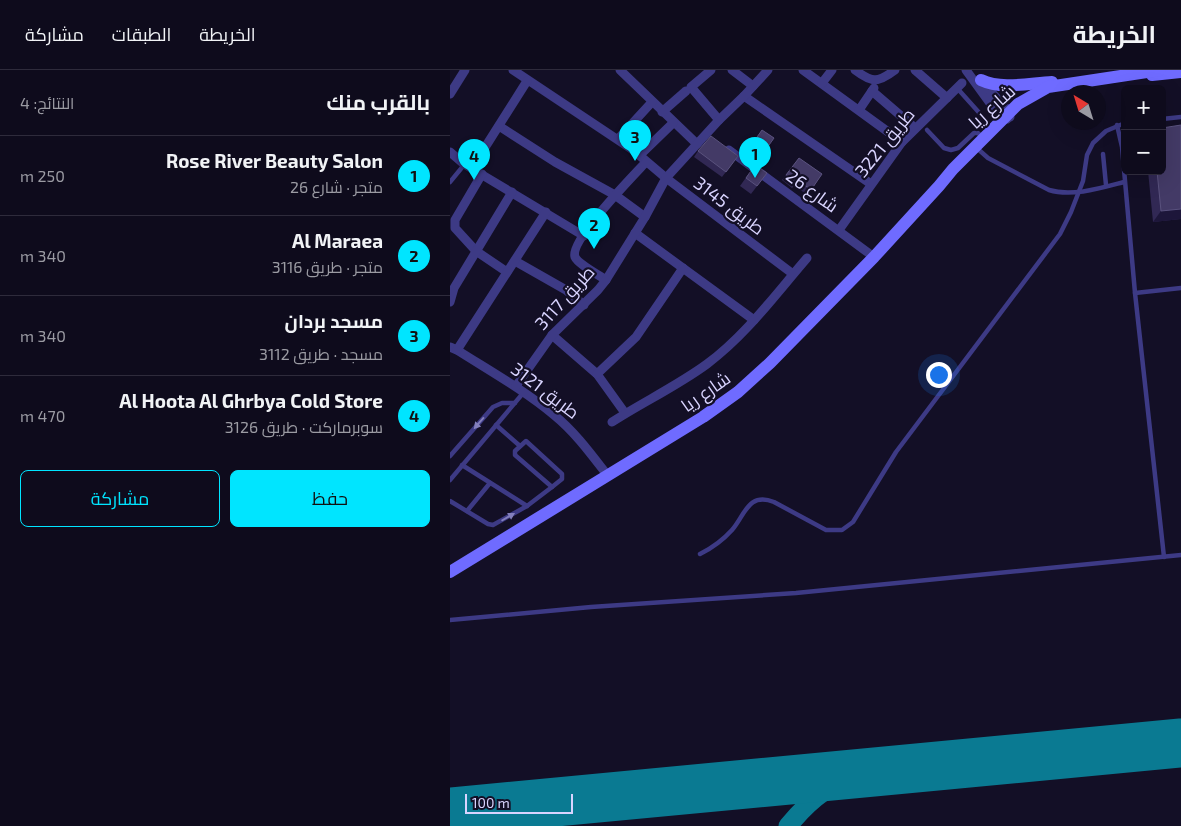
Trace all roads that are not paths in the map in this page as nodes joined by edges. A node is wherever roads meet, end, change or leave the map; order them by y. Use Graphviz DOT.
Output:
graph roads {
  1 [pos="465,70"];
  2 [pos="513,70"];
  3 [pos="620,70"];
  4 [pos="711,70"];
  5 [pos="732,70"];
  6 [pos="768,70"];
  7 [pos="803,70"];
  8 [pos="832,70"];
  9 [pos="854,70"];
  10 [pos="895,70"];
  11 [pos="915,70"];
  12 [pos="966,70"];
  13 [pos="1163,71"];
  14 [pos="1181,72"];
  15 [pos="976,75"];
  16 [pos="874,80"];
  17 [pos="527,81"];
  18 [pos="822,83"];
  19 [pos="960,85"];
  20 [pos="1060,85"];
  21 [pos="753,86"];
  22 [pos="451,91"];
  23 [pos="872,91"];
  24 [pos="686,92"];
  25 [pos="744,96"];
  26 [pos="946,98"];
  27 [pos="652,102"];
  28 [pos="859,110"];
  29 [pos="662,112"];
  30 [pos="983,117"];
  31 [pos="1007,118"];
  32 [pos="1181,118"];
  33 [pos="1166,119"];
  34 [pos="719,120"];
  35 [pos="673,123"];
  36 [pos="1121,124"];
  37 [pos="1118,125"];
  38 [pos="499,126"];
  39 [pos="916,128"];
  40 [pos="926,130"];
  41 [pos="713,138"];
  42 [pos="618,139"];
  43 [pos="902,142"];
  44 [pos="697,144"];
  45 [pos="981,144"];
  46 [pos="450,152"];
  47 [pos="1103,154"];
  48 [pos="643,159"];
  49 [pos="468,166"];
  50 [pos="482,174"];
  51 [pos="666,178"];
  52 [pos="450,182"];
  53 [pos="1124,182"];
  54 [pos="871,184"];
  55 [pos="1106,186"];
  56 [pos="512,192"];
  57 [pos="1078,192"];
  58 [pos="615,195"];
  59 [pos="546,212"];
  60 [pos="645,217"];
  61 [pos="839,230"];
  62 [pos="635,233"];
  63 [pos="584,236"];
  64 [pos="476,251"];
  65 [pos="874,257"];
  66 [pos="806,258"];
  67 [pos="515,261"];
  68 [pos="683,268"];
  69 [pos="507,272"];
  70 [pos="793,274"];
  71 [pos="606,280"];
  72 [pos="452,287"];
  73 [pos="1181,288"];
  74 [pos="1135,293"];
  75 [pos="450,302"];
  76 [pos="584,305"];
  77 [pos="754,320"];
  78 [pos="552,335"];
  79 [pos="454,349"];
  80 [pos="597,374"];
  81 [pos="516,386"];
  82 [pos="524,392"];
  83 [pos="515,403"];
  84 [pos="625,413"];
  85 [pos="612,422"];
  86 [pos="496,425"];
  87 [pos="520,446"];
  88 [pos="450,456"];
  89 [pos="462,465"];
  90 [pos="608,476"];
  91 [pos="450,480"];
  92 [pos="490,483"];
  93 [pos="552,487"];
  94 [pos="450,501"];
  95 [pos="527,506"];
  96 [pos="467,511"];
  97 [pos="700,554"];
  98 [pos="1181,556"];
  99 [pos="1164,557"];
  100 [pos="450,572"];
  101 [pos="450,620"];
  1 -- 22 [label="street"];
  2 -- 17 [label="street, طريق 3145"];
  3 -- 27 [label="street"];
  4 -- 34 [label="street"];
  5 -- 21 [label="street"];
  6 -- 21 [label="street, طريق 3117"];
  7 -- 18 [label="street"];
  8 -- 18 [label="street"];
  9 -- 16 [label="street"];
  10 -- 16 [label="street"];
  11 -- 26 [label="street"];
  12 -- 31 [label="street"];
  13 -- 14 [label="main road, شارع ريا"];
  13 -- 20 [label="main road, شارع ريا"];
  15 -- 20 [label="main road"];
  15 -- 31 [label="street"];
  16 -- 23 [label="street"];
  17 -- 38 [label="street"];
  17 -- 42 [label="street, طريق 3145"];
  18 -- 28 [label="street"];
  19 -- 26 [label="street, طريق 3221"];
  19 -- 30 [label="lane"];
  20 -- 31 [label="main road, شارع ريا"];
  21 -- 25 [label="street, طريق 3117"];
  23 -- 28 [label="street"];
  23 -- 39 [label="street"];
  24 -- 29 [label="street"];
  25 -- 34 [label="street, طريق 3117"];
  25 -- 54 [label="street"];
  26 -- 39 [label="street, طريق 3221"];
  27 -- 29 [label="street"];
  27 -- 42 [label="street"];
  28 -- 43 [label="street"];
  29 -- 35 [label="street"];
  31 -- 45 [label="main road, شارع ريا"];
  32 -- 33 [label="lane"];
  34 -- 41 [label="street, طريق 3117"];
  35 -- 44 [label="street"];
  35 -- 48 [label="street"];
  36 -- 37 [label="lane"];
  37 -- 53 [label="lane"];
  37 -- 57 [label="lane"];
  38 -- 49 [label="street"];
  38 -- 58 [label="street"];
  39 -- 43 [label="street, طريق 3221"];
  40 -- 45 [label="lane"];
  41 -- 44 [label="street, طريق 3117"];
  41 -- 61 [label="street, شارع 26"];
  42 -- 48 [label="street, طريق 3145"];
  43 -- 54 [label="street, طريق 3221"];
  44 -- 51 [label="street, طريق 3117"];
  45 -- 57 [label="lane"];
  45 -- 65 [label="main road, شارع ريا"];
  46 -- 49 [label="street"];
  47 -- 55 [label="lane"];
  48 -- 51 [label="street, طريق 3145"];
  48 -- 58 [label="street"];
  49 -- 50 [label="street"];
  49 -- 52 [label="lane"];
  50 -- 56 [label="street"];
  50 -- 64 [label="street"];
  51 -- 60 [label="street, طريق 3117"];
  51 -- 70 [label="street, طريق 3145"];
  53 -- 55 [label="lane"];
  53 -- 74 [label="lane"];
  54 -- 61 [label="street, طريق 3221"];
  55 -- 57 [label="lane"];
  56 -- 59 [label="street"];
  56 -- 64 [label="street"];
  57 -- 97 [label="lane"];
  58 -- 60 [label="street"];
  58 -- 63 [label="street"];
  59 -- 63 [label="street"];
  59 -- 67 [label="street"];
  60 -- 62 [label="street, طريق 3117"];
  61 -- 65 [label="street, شارع 26"];
  62 -- 68 [label="street"];
  62 -- 71 [label="street, طريق 3117"];
  63 -- 71 [label="street"];
  64 -- 69 [label="street"];
  64 -- 72 [label="street"];
  65 -- 90 [label="main road, شارع ريا"];
  66 -- 70 [label="street"];
  67 -- 69 [label="street"];
  67 -- 76 [label="street"];
  68 -- 77 [label="street"];
  68 -- 80 [label="street"];
  69 -- 79 [label="street"];
  70 -- 77 [label="street"];
  71 -- 76 [label="street, طريق 3117"];
  72 -- 75 [label="street"];
  73 -- 74 [label="lane"];
  74 -- 99 [label="lane"];
  76 -- 78 [label="street, طريق 3117"];
  77 -- 84 [label="street"];
  78 -- 80 [label="street"];
  78 -- 81 [label="street, طريق 3117"];
  79 -- 81 [label="street, طريق 3121"];
  80 -- 84 [label="street"];
  81 -- 82 [label="street, طريق 3121"];
  82 -- 83 [label="lane"];
  82 -- 90 [label="street, طريق 3121"];
  83 -- 86 [label="lane"];
  83 -- 88 [label="lane, one-way"];
  84 -- 85 [label="street"];
  86 -- 87 [label="lane"];
  86 -- 89 [label="lane"];
  87 -- 93 [label="lane"];
  87 -- 93 [label="lane"];
  89 -- 91 [label="lane"];
  89 -- 92 [label="lane"];
  90 -- 100 [label="main road, شارع ريا"];
  92 -- 95 [label="lane"];
  92 -- 96 [label="lane"];
  93 -- 95 [label="lane"];
  94 -- 96 [label="lane"];
  96 -- 95 [label="lane, one-way"];
  98 -- 99 [label="lane"];
  99 -- 101 [label="lane"];
}
